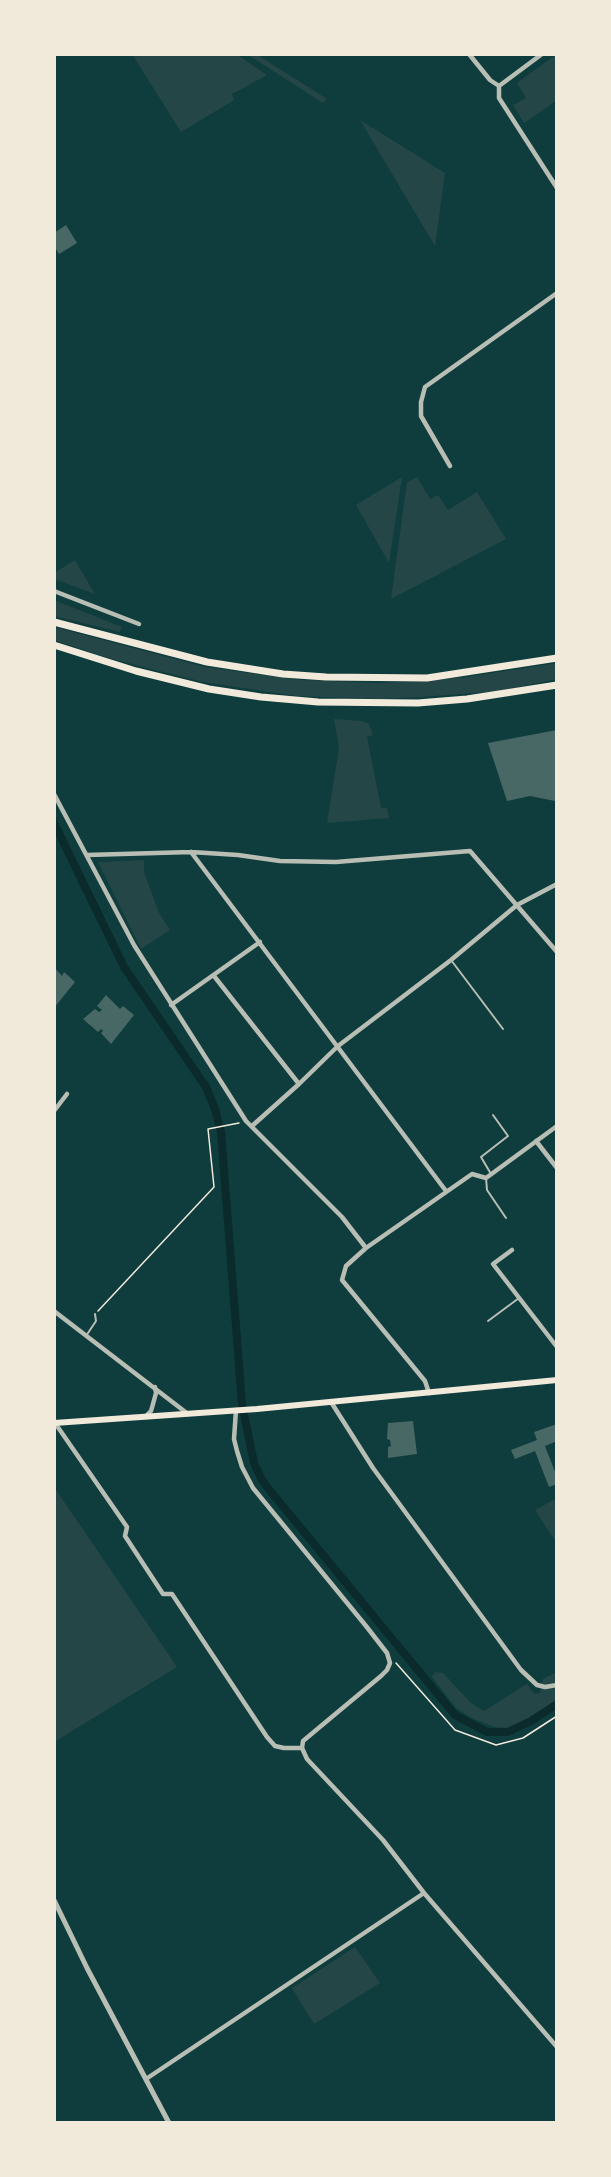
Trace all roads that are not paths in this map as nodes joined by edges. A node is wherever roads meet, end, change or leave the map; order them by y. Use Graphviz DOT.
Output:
graph roads {
  1 [pos="469,54"];
  2 [pos="542,54"];
  3 [pos="499,86"];
  4 [pos="557,188"];
  5 [pos="557,293"];
  6 [pos="450,466"];
  7 [pos="54,591"];
  8 [pos="54,622"];
  9 [pos="139,624"];
  10 [pos="54,645"];
  11 [pos="557,658"];
  12 [pos="557,685"];
  13 [pos="54,794"];
  14 [pos="191,852"];
  15 [pos="87,855"];
  16 [pos="557,884"];
  17 [pos="516,905"];
  18 [pos="260,942"];
  19 [pos="557,952"];
  20 [pos="451,960"];
  21 [pos="214,976"];
  22 [pos="171,1005"];
  23 [pos="503,1029"];
  24 [pos="338,1046"];
  25 [pos="299,1084"];
  26 [pos="67,1094"];
  27 [pos="54,1111"];
  28 [pos="493,1115"];
  29 [pos="252,1126"];
  30 [pos="557,1126"];
  31 [pos="536,1141"];
  32 [pos="557,1168"];
  33 [pos="491,1174"];
  34 [pos="486,1178"];
  35 [pos="446,1191"];
  36 [pos="506,1218"];
  37 [pos="366,1248"];
  38 [pos="512,1250"];
  39 [pos="519,1298"];
  40 [pos="54,1311"];
  41 [pos="95,1314"];
  42 [pos="488,1321"];
  43 [pos="86,1336"];
  44 [pos="557,1347"];
  45 [pos="557,1380"];
  46 [pos="154,1387"];
  47 [pos="429,1393"];
  48 [pos="332,1402"];
  49 [pos="239,1410"];
  50 [pos="188,1414"];
  51 [pos="144,1418"];
  52 [pos="55,1423"];
  53 [pos="557,1685"];
  54 [pos="302,1748"];
  55 [pos="424,1893"];
  56 [pos="54,1900"];
  57 [pos="557,2047"];
  58 [pos="146,2079"];
  59 [pos="169,2123"];
  1 -- 3 [label="street"];
  2 -- 3 [label="street"];
  3 -- 4 [label="street"];
  5 -- 6 [label="street"];
  7 -- 9 [label="street"];
  8 -- 11 [label="main road"];
  10 -- 12 [label="main road"];
  13 -- 15 [label="street"];
  14 -- 15 [label="street"];
  14 -- 17 [label="street"];
  14 -- 18 [label="street"];
  15 -- 22 [label="street"];
  16 -- 17 [label="street"];
  17 -- 19 [label="street"];
  17 -- 20 [label="street"];
  18 -- 21 [label="street"];
  18 -- 24 [label="street"];
  20 -- 23 [label="lane"];
  20 -- 24 [label="street"];
  21 -- 22 [label="street"];
  21 -- 25 [label="street"];
  22 -- 29 [label="street"];
  24 -- 25 [label="street"];
  24 -- 35 [label="street"];
  25 -- 29 [label="street"];
  26 -- 27 [label="street"];
  28 -- 33 [label="lane"];
  29 -- 37 [label="street"];
  30 -- 31 [label="street"];
  31 -- 32 [label="street"];
  31 -- 33 [label="street"];
  33 -- 34 [label="street"];
  34 -- 35 [label="street"];
  34 -- 36 [label="lane"];
  35 -- 37 [label="street"];
  37 -- 47 [label="street"];
  38 -- 39 [label="street"];
  39 -- 42 [label="lane"];
  39 -- 44 [label="street"];
  40 -- 43 [label="street"];
  41 -- 43 [label="lane"];
  43 -- 46 [label="street"];
  45 -- 47 [label="main road"];
  46 -- 50 [label="street"];
  46 -- 51 [label="street"];
  47 -- 48 [label="main road"];
  48 -- 49 [label="main road"];
  48 -- 53 [label="street"];
  49 -- 50 [label="main road"];
  49 -- 54 [label="street"];
  50 -- 51 [label="main road"];
  51 -- 52 [label="main road"];
  52 -- 54 [label="street"];
  54 -- 55 [label="street"];
  55 -- 57 [label="street"];
  55 -- 58 [label="street"];
  56 -- 58 [label="street"];
  58 -- 59 [label="street"];
}
